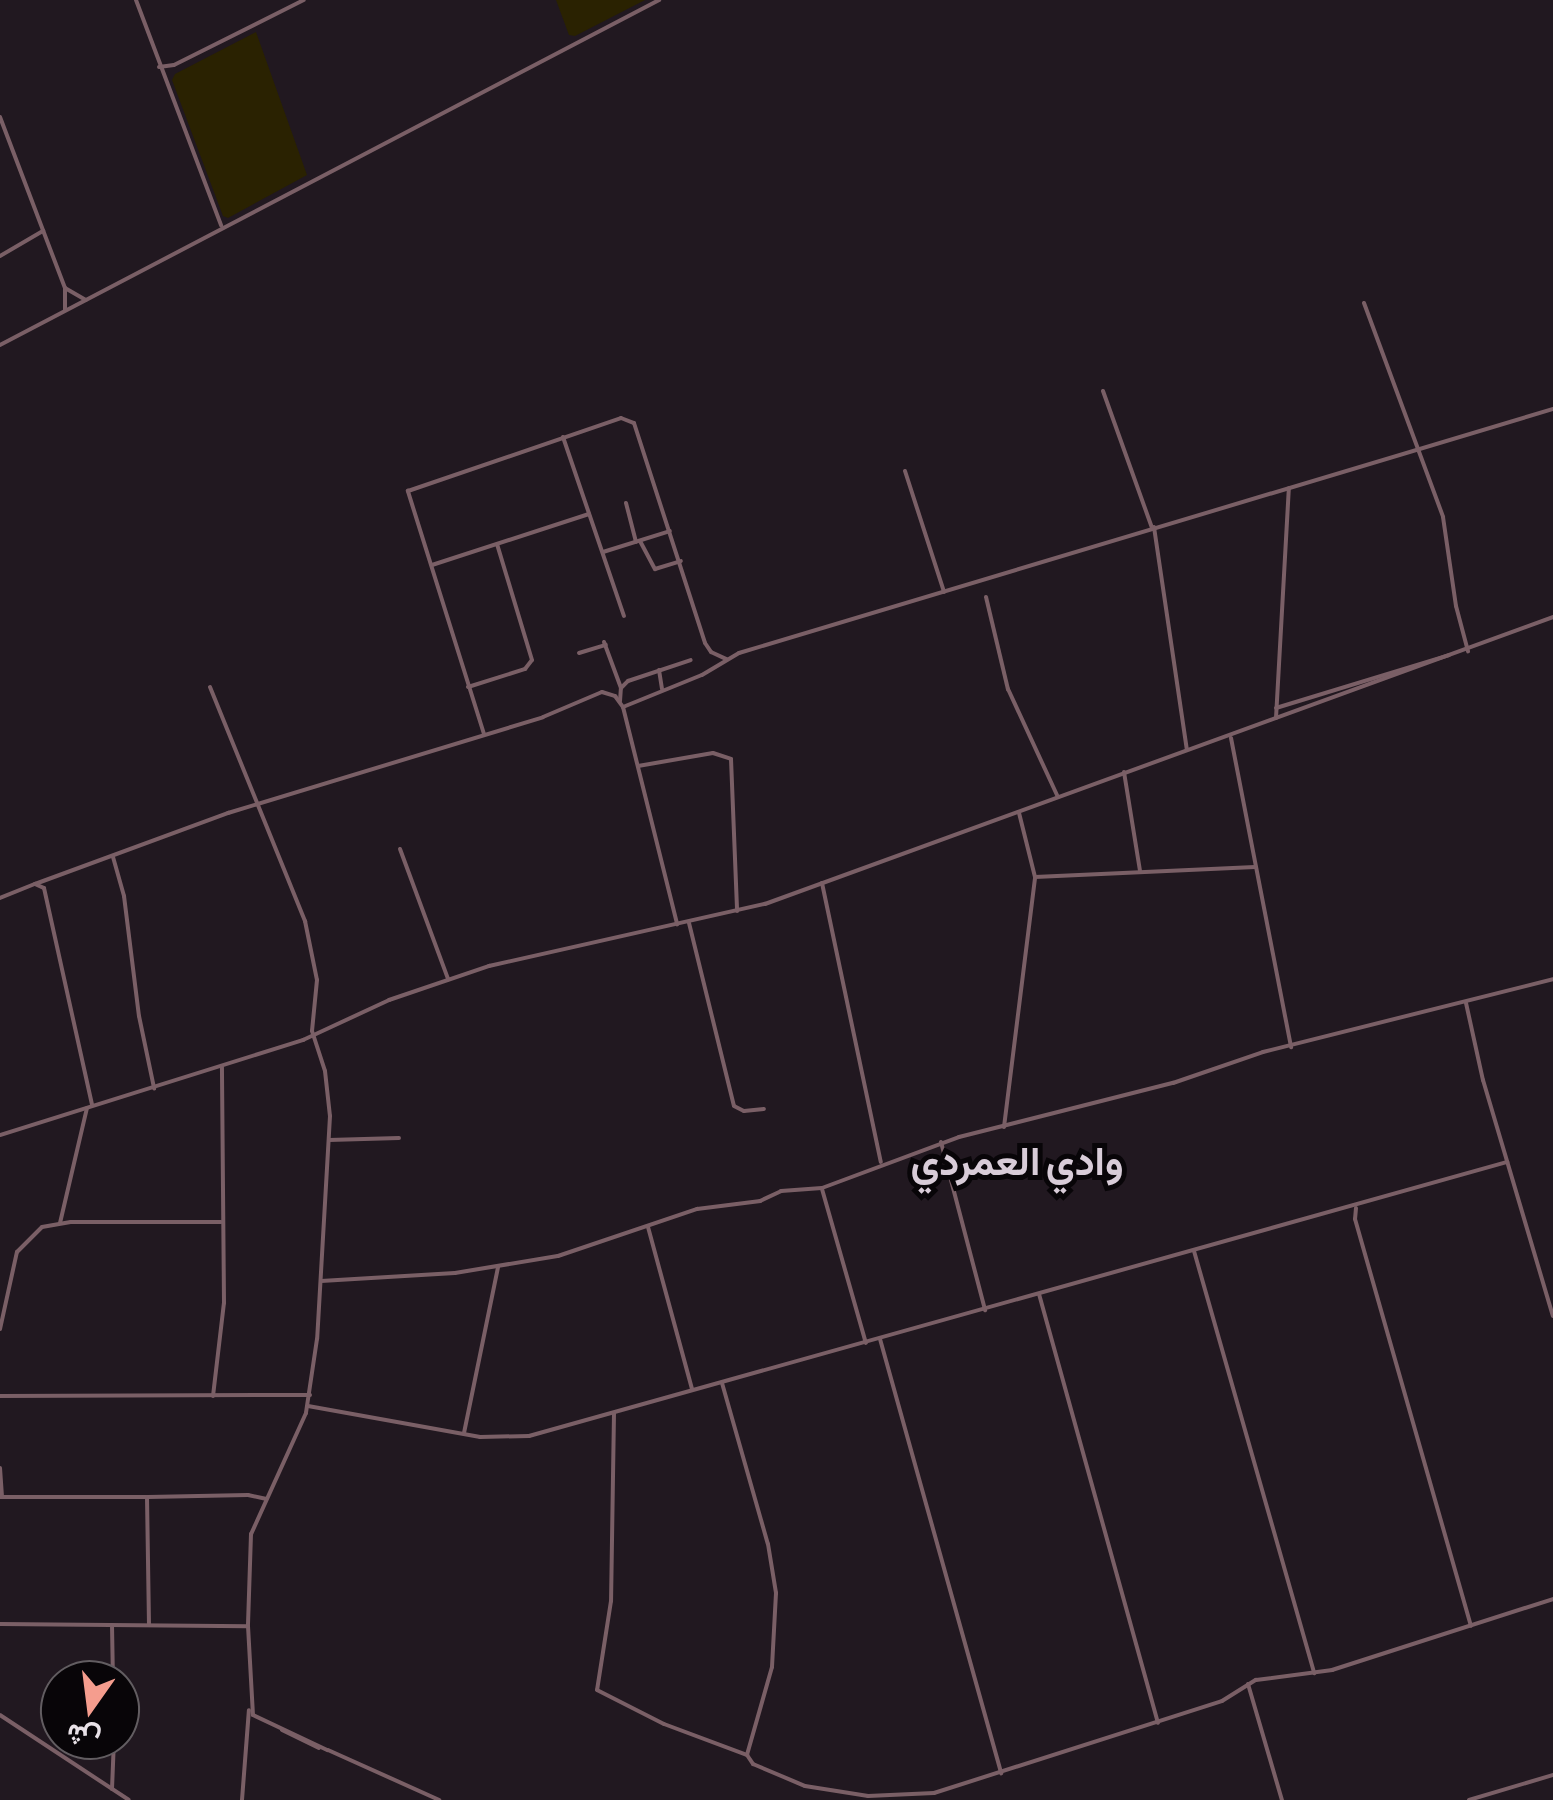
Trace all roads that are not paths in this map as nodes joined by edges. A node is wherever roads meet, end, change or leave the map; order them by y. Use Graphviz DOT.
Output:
graph roads {
  1 [pos="136,0"];
  2 [pos="304,0"];
  3 [pos="660,0"];
  4 [pos="159,67"];
  5 [pos="0,117"];
  6 [pos="222,227"];
  7 [pos="43,232"];
  8 [pos="0,256"];
  9 [pos="65,288"];
  10 [pos="86,300"];
  11 [pos="1364,303"];
  12 [pos="65,312"];
  13 [pos="0,345"];
  14 [pos="1103,391"];
  15 [pos="1553,409"];
  16 [pos="563,437"];
  17 [pos="1419,447"];
  18 [pos="905,471"];
  19 [pos="1289,488"];
  20 [pos="626,504"];
  21 [pos="589,514"];
  22 [pos="1153,527"];
  23 [pos="670,530"];
  24 [pos="638,541"];
  25 [pos="497,544"];
  26 [pos="602,552"];
  27 [pos="681,562"];
  28 [pos="431,565"];
  29 [pos="944,592"];
  30 [pos="986,597"];
  31 [pos="624,616"];
  32 [pos="1553,617"];
  33 [pos="1469,651"];
  34 [pos="579,653"];
  35 [pos="726,659"];
  36 [pos="691,660"];
  37 [pos="659,670"];
  38 [pos="468,686"];
  39 [pos="210,687"];
  40 [pos="620,688"];
  41 [pos="662,688"];
  42 [pos="620,700"];
  43 [pos="1024,700"];
  44 [pos="1015,702"];
  45 [pos="624,707"];
  46 [pos="1276,708"];
  47 [pos="1276,720"];
  48 [pos="484,734"];
  49 [pos="1231,736"];
  50 [pos="1187,751"];
  51 [pos="638,766"];
  52 [pos="1124,772"];
  53 [pos="1058,797"];
  54 [pos="255,804"];
  55 [pos="1019,813"];
  56 [pos="400,849"];
  57 [pos="112,857"];
  58 [pos="1257,867"];
  59 [pos="1140,872"];
  60 [pos="1035,877"];
  61 [pos="822,883"];
  62 [pos="35,884"];
  63 [pos="0,898"];
  64 [pos="736,911"];
  65 [pos="689,921"];
  66 [pos="676,924"];
  67 [pos="448,979"];
  68 [pos="1553,980"];
  69 [pos="1466,1002"];
  70 [pos="314,1036"];
  71 [pos="1291,1048"];
  72 [pos="222,1066"];
  73 [pos="154,1090"];
  74 [pos="89,1107"];
  75 [pos="764,1109"];
  76 [pos="1004,1126"];
  77 [pos="0,1135"];
  78 [pos="399,1138"];
  79 [pos="330,1140"];
  80 [pos="941,1142"];
  81 [pos="1508,1162"];
  82 [pos="881,1164"];
  83 [pos="822,1188"];
  84 [pos="1356,1205"];
  85 [pos="221,1222"];
  86 [pos="60,1223"];
  87 [pos="648,1227"];
  88 [pos="1194,1251"];
  89 [pos="498,1266"];
  90 [pos="321,1281"];
  91 [pos="1039,1294"];
  92 [pos="984,1310"];
  93 [pos="1553,1316"];
  94 [pos="0,1328"];
  95 [pos="880,1339"];
  96 [pos="866,1343"];
  97 [pos="722,1383"];
  98 [pos="692,1389"];
  99 [pos="310,1394"];
  100 [pos="0,1396"];
  101 [pos="213,1396"];
  102 [pos="308,1406"];
  103 [pos="614,1412"];
  104 [pos="464,1434"];
  105 [pos="0,1468"];
  106 [pos="1,1497"];
  107 [pos="148,1498"];
  108 [pos="269,1499"];
  109 [pos="1553,1599"];
  110 [pos="0,1624"];
  111 [pos="112,1624"];
  112 [pos="150,1624"];
  113 [pos="248,1626"];
  114 [pos="1471,1626"];
  115 [pos="113,1660"];
  116 [pos="1314,1673"];
  117 [pos="1248,1684"];
  118 [pos="250,1706"];
  119 [pos="0,1715"];
  120 [pos="257,1719"];
  121 [pos="1158,1723"];
  122 [pos="248,1728"];
  123 [pos="747,1755"];
  124 [pos="113,1760"];
  125 [pos="1000,1773"];
  126 [pos="1553,1775"];
  127 [pos="112,1789"];
  128 [pos="934,1793"];
  129 [pos="129,1800"];
  130 [pos="242,1800"];
  131 [pos="439,1800"];
  132 [pos="937,1800"];
  133 [pos="1282,1800"];
  134 [pos="1469,1800"];
  1 -- 4 [label="street"];
  2 -- 4 [label="street"];
  3 -- 6 [label="street"];
  4 -- 6 [label="street"];
  5 -- 7 [label="street"];
  6 -- 10 [label="street"];
  7 -- 8 [label="street"];
  7 -- 9 [label="street"];
  9 -- 10 [label="street"];
  9 -- 12 [label="street"];
  10 -- 12 [label="street"];
  11 -- 17 [label="street"];
  12 -- 13 [label="street"];
  14 -- 22 [label="street"];
  15 -- 17 [label="street"];
  16 -- 21 [label="street"];
  16 -- 23 [label="street"];
  16 -- 28 [label="street"];
  17 -- 19 [label="street"];
  17 -- 33 [label="street"];
  18 -- 29 [label="street"];
  19 -- 22 [label="street"];
  19 -- 46 [label="street"];
  20 -- 24 [label="street"];
  21 -- 25 [label="street"];
  21 -- 26 [label="street"];
  22 -- 29 [label="street"];
  22 -- 50 [label="street"];
  23 -- 24 [label="street"];
  23 -- 27 [label="street"];
  24 -- 26 [label="street"];
  24 -- 27 [label="street"];
  25 -- 28 [label="street"];
  25 -- 38 [label="street"];
  26 -- 31 [label="street"];
  27 -- 35 [label="street"];
  28 -- 38 [label="street"];
  29 -- 35 [label="street"];
  30 -- 44 [label="street"];
  32 -- 33 [label="street"];
  33 -- 46 [label="street"];
  33 -- 47 [label="street"];
  34 -- 40 [label="street"];
  35 -- 41 [label="street"];
  36 -- 37 [label="street"];
  37 -- 40 [label="street"];
  37 -- 41 [label="street"];
  38 -- 48 [label="street"];
  39 -- 54 [label="street"];
  40 -- 42 [label="street"];
  41 -- 45 [label="street"];
  42 -- 45 [label="street"];
  42 -- 48 [label="street"];
  43 -- 44 [label="street"];
  44 -- 53 [label="street"];
  45 -- 51 [label="street"];
  46 -- 47 [label="street"];
  47 -- 49 [label="street"];
  48 -- 54 [label="street"];
  49 -- 50 [label="street"];
  49 -- 58 [label="street"];
  50 -- 52 [label="street"];
  51 -- 64 [label="street"];
  51 -- 66 [label="street"];
  52 -- 53 [label="street"];
  52 -- 59 [label="street"];
  53 -- 55 [label="street"];
  54 -- 57 [label="street"];
  54 -- 70 [label="street"];
  55 -- 60 [label="street"];
  55 -- 61 [label="street"];
  56 -- 67 [label="street"];
  57 -- 62 [label="street"];
  57 -- 73 [label="street"];
  58 -- 59 [label="street"];
  58 -- 71 [label="street"];
  59 -- 60 [label="street"];
  60 -- 76 [label="street"];
  61 -- 64 [label="street"];
  61 -- 82 [label="street"];
  62 -- 63 [label="street"];
  62 -- 74 [label="street"];
  64 -- 65 [label="street"];
  65 -- 66 [label="street"];
  65 -- 75 [label="street"];
  66 -- 67 [label="street"];
  67 -- 70 [label="street"];
  68 -- 69 [label="street"];
  69 -- 71 [label="street"];
  69 -- 81 [label="street"];
  70 -- 72 [label="street"];
  70 -- 79 [label="street"];
  71 -- 76 [label="street"];
  72 -- 73 [label="street"];
  72 -- 85 [label="street"];
  73 -- 74 [label="street"];
  74 -- 77 [label="street"];
  74 -- 86 [label="street"];
  76 -- 80 [label="street"];
  78 -- 79 [label="street"];
  79 -- 90 [label="street"];
  80 -- 82 [label="street"];
  80 -- 92 [label="street"];
  81 -- 84 [label="street"];
  81 -- 93 [label="street"];
  82 -- 83 [label="street"];
  83 -- 87 [label="street"];
  83 -- 96 [label="street"];
  84 -- 88 [label="street"];
  84 -- 114 [label="street"];
  85 -- 86 [label="street"];
  85 -- 101 [label="street"];
  86 -- 94 [label="street"];
  87 -- 89 [label="street"];
  87 -- 98 [label="street"];
  88 -- 91 [label="street"];
  88 -- 116 [label="street"];
  89 -- 90 [label="street"];
  89 -- 104 [label="street"];
  90 -- 99 [label="street"];
  91 -- 92 [label="street"];
  91 -- 121 [label="street"];
  92 -- 95 [label="street"];
  95 -- 96 [label="street"];
  95 -- 125 [label="street"];
  96 -- 97 [label="street"];
  97 -- 98 [label="street"];
  97 -- 123 [label="street"];
  98 -- 103 [label="street"];
  99 -- 101 [label="street"];
  99 -- 102 [label="street"];
  100 -- 101 [label="street"];
  102 -- 104 [label="street"];
  102 -- 108 [label="street"];
  103 -- 104 [label="street"];
  103 -- 123 [label="street"];
  105 -- 106 [label="street"];
  106 -- 107 [label="street"];
  107 -- 108 [label="street"];
  107 -- 112 [label="street"];
  108 -- 113 [label="street"];
  109 -- 114 [label="street"];
  110 -- 111 [label="street"];
  111 -- 112 [label="street"];
  111 -- 115 [label="street"];
  112 -- 113 [label="street"];
  113 -- 118 [label="street"];
  114 -- 116 [label="street"];
  116 -- 117 [label="street"];
  117 -- 121 [label="street"];
  117 -- 133 [label="street"];
  118 -- 120 [label="street"];
  118 -- 122 [label="street"];
  119 -- 127 [label="street"];
  120 -- 122 [label="street"];
  120 -- 131 [label="street"];
  121 -- 125 [label="street"];
  122 -- 130 [label="street"];
  123 -- 128 [label="street"];
  124 -- 127 [label="street"];
  125 -- 128 [label="street"];
  126 -- 134 [label="street"];
  127 -- 129 [label="street"];
  128 -- 132 [label="street"];
}
